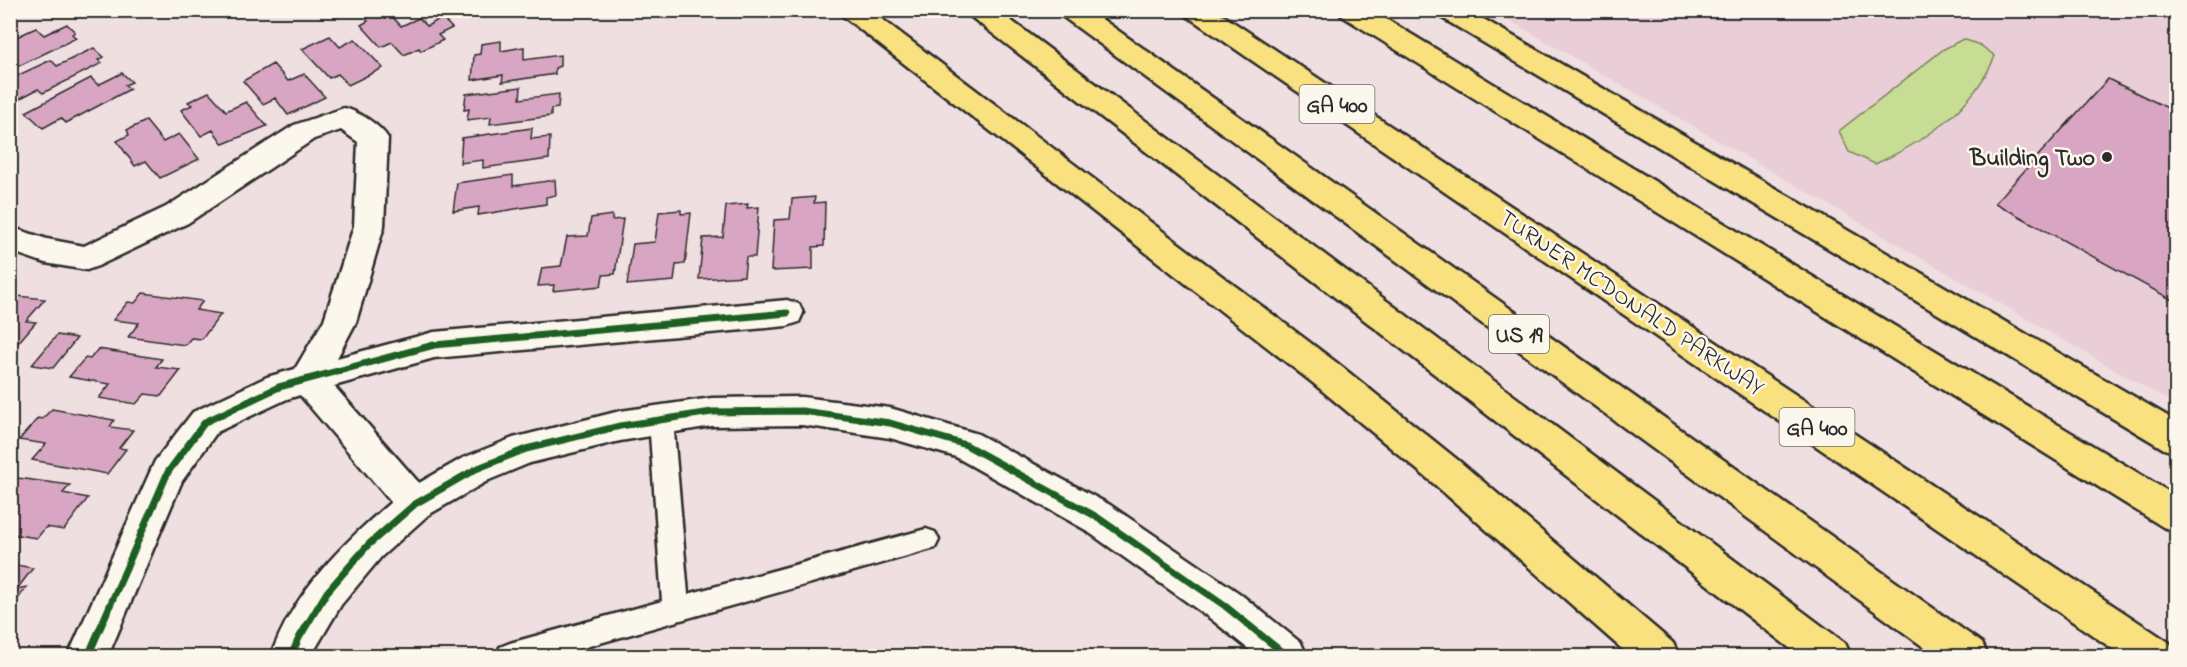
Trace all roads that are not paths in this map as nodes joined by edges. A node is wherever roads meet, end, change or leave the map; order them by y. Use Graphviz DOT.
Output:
graph roads {
  1 [pos="852,10"];
  2 [pos="979,10"];
  3 [pos="1071,10"];
  4 [pos="1196,10"];
  5 [pos="1351,10"];
  6 [pos="1448,10"];
  7 [pos="10,239"];
  8 [pos="788,314"];
  9 [pos="307,379"];
  10 [pos="661,420"];
  11 [pos="2176,438"];
  12 [pos="415,504"];
  13 [pos="2176,515"];
  14 [pos="926,540"];
  15 [pos="676,610"];
  16 [pos="88,657"];
  17 [pos="291,657"];
  18 [pos="510,657"];
  19 [pos="1287,657"];
  20 [pos="1659,657"];
  21 [pos="1831,657"];
  22 [pos="1968,657"];
  23 [pos="2156,657"];
  1 -- 20 [label="highway"];
  2 -- 21 [label="highway"];
  3 -- 22 [label="highway, US 19"];
  4 -- 23 [label="highway, TURNER MCDONALD PARKWAY / GA 400"];
  5 -- 13 [label="highway"];
  6 -- 11 [label="highway"];
  7 -- 9 [label="street"];
  8 -- 9 [label="street"];
  9 -- 12 [label="street"];
  9 -- 16 [label="street"];
  10 -- 12 [label="street"];
  10 -- 15 [label="lane"];
  10 -- 19 [label="street"];
  12 -- 17 [label="street"];
  14 -- 15 [label="lane"];
  15 -- 18 [label="lane"];
}
